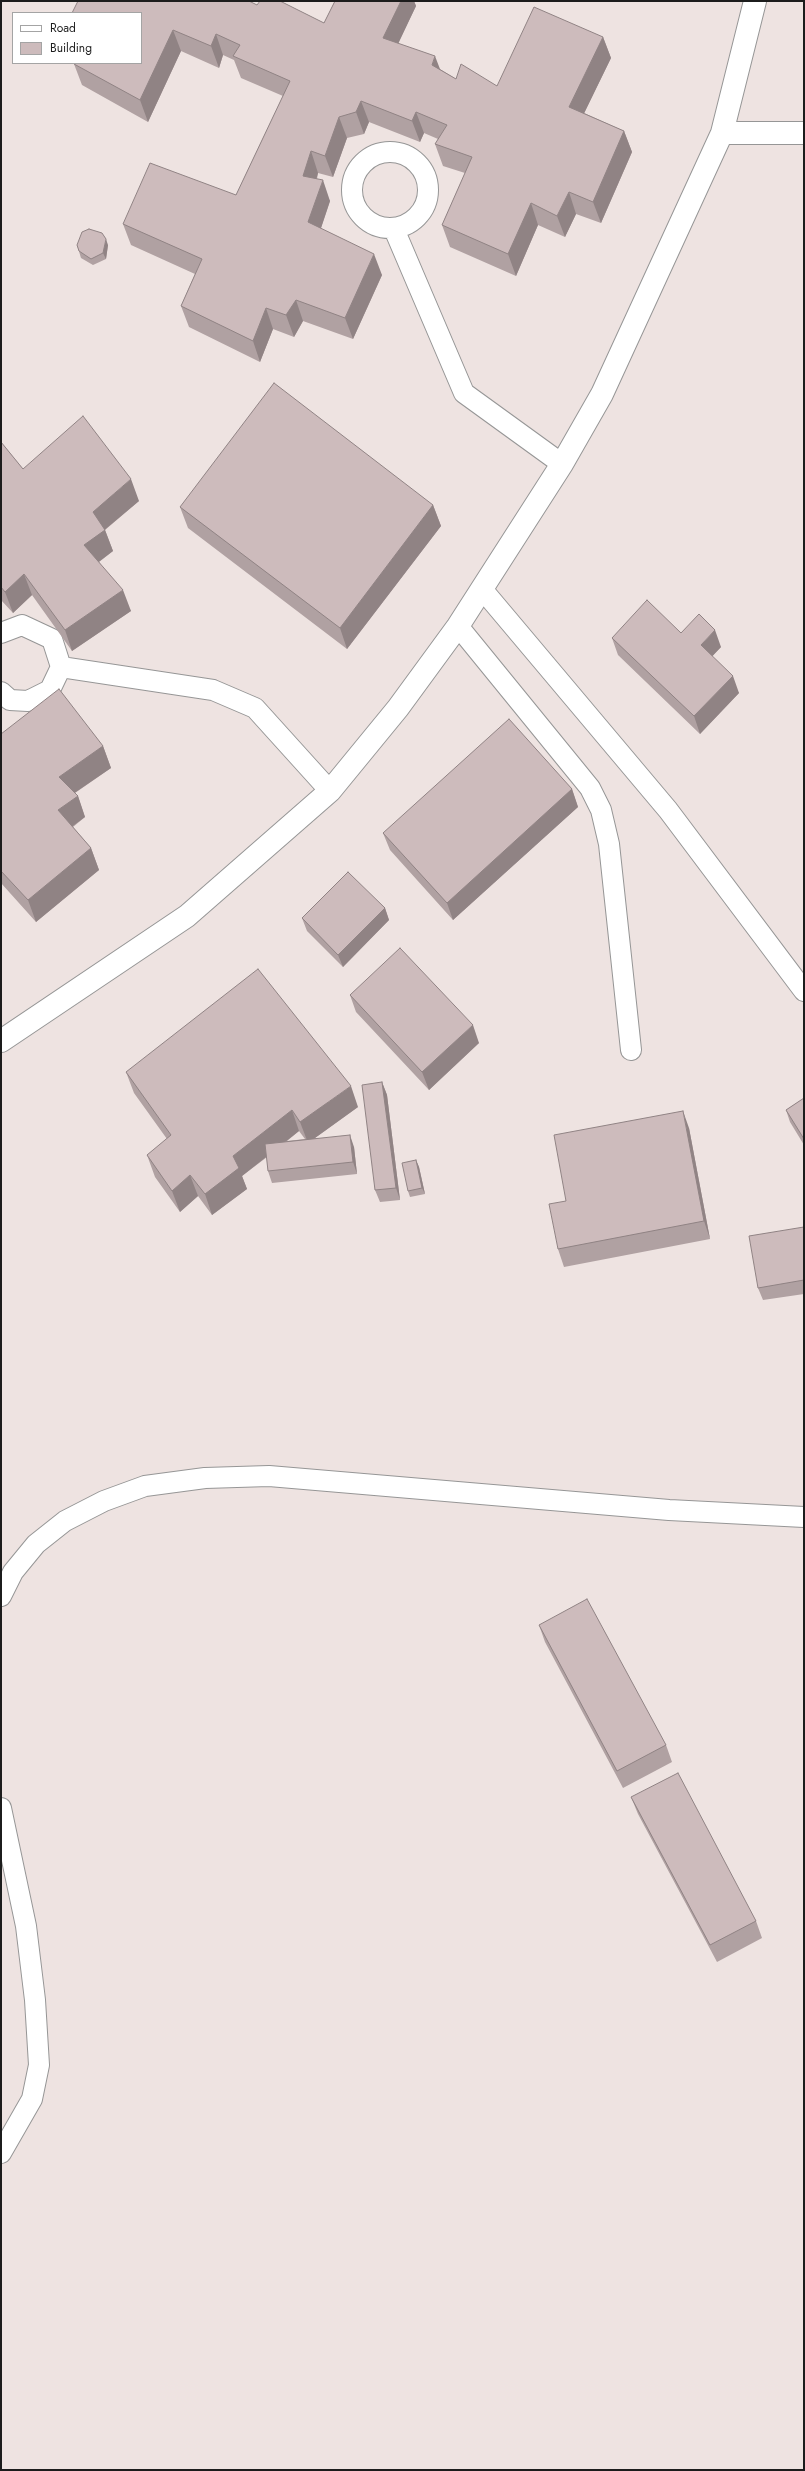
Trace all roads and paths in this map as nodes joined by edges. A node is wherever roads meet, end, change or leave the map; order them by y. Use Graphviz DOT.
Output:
graph roads {
  1 [pos="756,1"];
  2 [pos="722,133"];
  3 [pos="804,133"];
  4 [pos="394,229"];
  5 [pos="562,464"];
  6 [pos="482,589"];
  7 [pos="458,626"];
  8 [pos="1,633"];
  9 [pos="60,667"];
  10 [pos="1,692"];
  11 [pos="330,790"];
  12 [pos="804,991"];
  13 [pos="1,1041"];
  14 [pos="632,1050"];
  15 [pos="804,1517"];
  16 [pos="1,1596"];
  17 [pos="1,1808"];
  18 [pos="1,2153"];
  1 -- 2 [label="street"];
  2 -- 3 [label="street"];
  2 -- 5 [label="street"];
  4 -- 5 [label="lane"];
  5 -- 6 [label="street"];
  6 -- 7 [label="street"];
  6 -- 12 [label="lane"];
  7 -- 11 [label="street"];
  7 -- 14 [label="lane"];
  8 -- 9 [label="lane"];
  9 -- 10 [label="lane"];
  9 -- 11 [label="lane"];
  11 -- 13 [label="street"];
  15 -- 16 [label="lane"];
  17 -- 18 [label="lane"];
}
